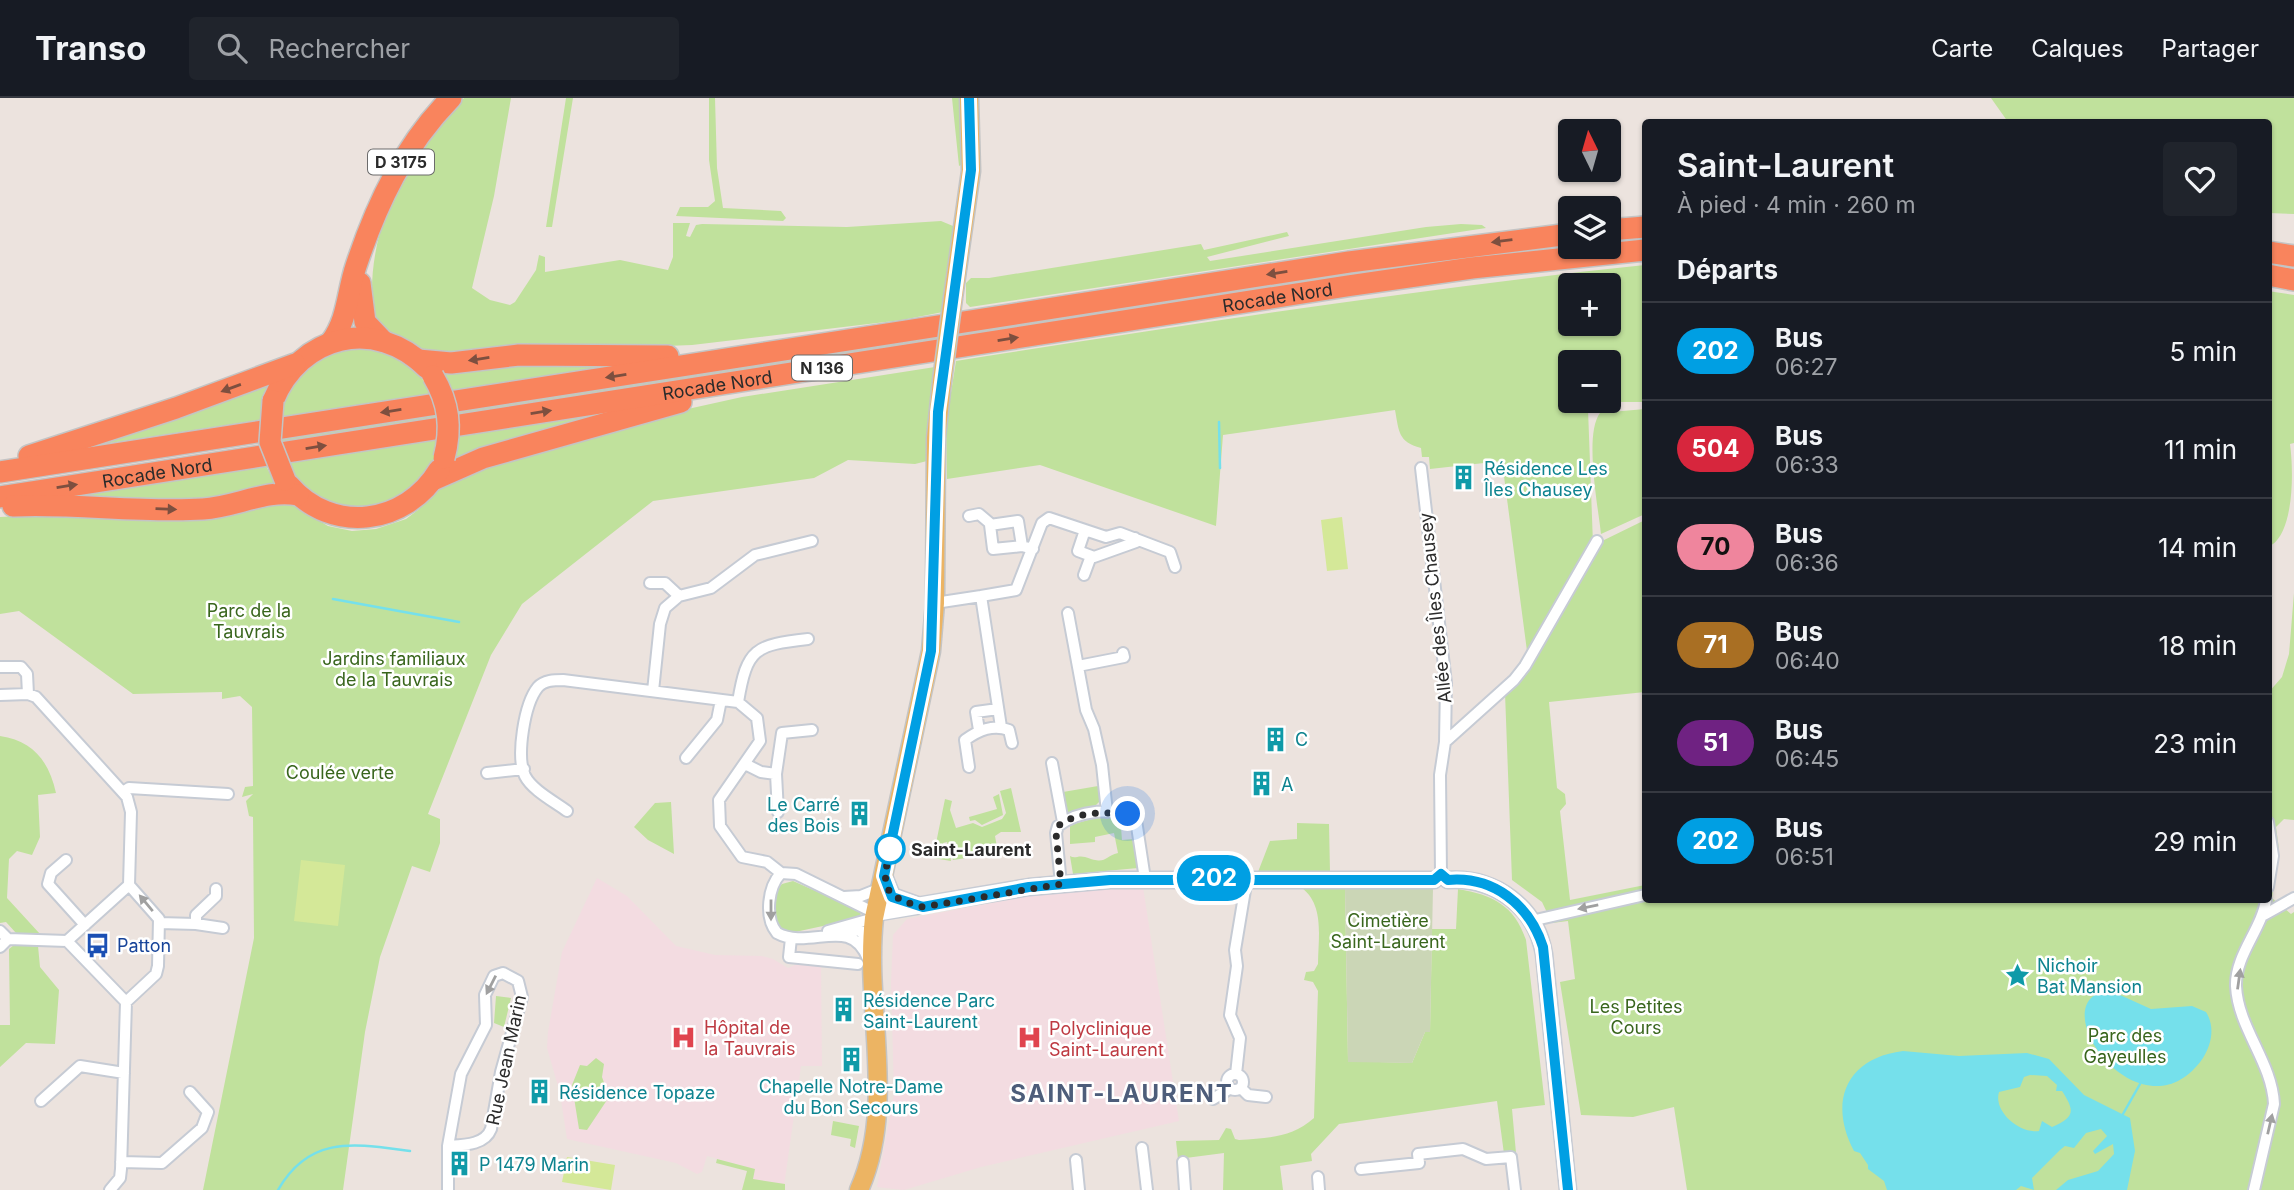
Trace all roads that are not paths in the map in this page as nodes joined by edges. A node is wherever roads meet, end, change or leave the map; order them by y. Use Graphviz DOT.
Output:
graph roads {
  1 [pos="451,98"];
  2 [pos="969,98"];
  3 [pos="1642,227"];
  4 [pos="1621,229"];
  5 [pos="367,236"];
  6 [pos="1558,236"];
  7 [pos="1642,250"];
  8 [pos="2272,253"];
  9 [pos="2294,256"];
  10 [pos="2272,276"];
  11 [pos="2294,280"];
  12 [pos="913,330"];
  13 [pos="383,341"];
  14 [pos="331,342"];
  15 [pos="970,345"];
  16 [pos="418,360"];
  17 [pos="295,364"];
  18 [pos="0,463"];
  19 [pos="1421,468"];
  20 [pos="0,472"];
  21 [pos="433,480"];
  22 [pos="292,488"];
  23 [pos="0,497"];
  24 [pos="0,506"];
  25 [pos="969,516"];
  26 [pos="992,525"];
  27 [pos="1085,530"];
  28 [pos="1135,538"];
  29 [pos="812,541"];
  30 [pos="1597,541"];
  31 [pos="1027,547"];
  32 [pos="1091,556"];
  33 [pos="1175,567"];
  34 [pos="1084,575"];
  35 [pos="650,583"];
  36 [pos="678,596"];
  37 [pos="981,596"];
  38 [pos="935,603"];
  39 [pos="1068,613"];
  40 [pos="808,639"];
  41 [pos="1123,653"];
  42 [pos="1078,666"];
  43 [pos="0,667"];
  44 [pos="653,691"];
  45 [pos="0,695"];
  46 [pos="32,696"];
  47 [pos="721,700"];
  48 [pos="738,702"];
  49 [pos="998,709"];
  50 [pos="1001,727"];
  51 [pos="813,730"];
  52 [pos="979,730"];
  53 [pos="1445,742"];
  54 [pos="1012,743"];
  55 [pos="686,758"];
  56 [pos="1052,763"];
  57 [pos="745,764"];
  58 [pos="969,767"];
  59 [pos="524,769"];
  60 [pos="487,773"];
  61 [pos="776,774"];
  62 [pos="123,792"];
  63 [pos="228,794"];
  64 [pos="567,811"];
  65 [pos="778,812"];
  66 [pos="1107,812"];
  67 [pos="1063,822"];
  68 [pos="65,860"];
  69 [pos="781,873"];
  70 [pos="1247,878"];
  71 [pos="1441,878"];
  72 [pos="1145,879"];
  73 [pos="883,882"];
  74 [pos="1061,884"];
  75 [pos="129,885"];
  76 [pos="216,889"];
  77 [pos="1642,896"];
  78 [pos="842,897"];
  79 [pos="2294,898"];
  80 [pos="2266,903"];
  81 [pos="923,907"];
  82 [pos="874,915"];
  83 [pos="2264,915"];
  84 [pos="1531,921"];
  85 [pos="159,923"];
  86 [pos="196,924"];
  87 [pos="85,925"];
  88 [pos="223,928"];
  89 [pos="838,928"];
  90 [pos="804,937"];
  91 [pos="791,938"];
  92 [pos="3,939"];
  93 [pos="67,942"];
  94 [pos="867,959"];
  95 [pos="126,1002"];
  96 [pos="124,1073"];
  97 [pos="1235,1088"];
  98 [pos="190,1092"];
  99 [pos="1266,1097"];
  100 [pos="1213,1100"];
  101 [pos="41,1101"];
  102 [pos="448,1146"];
  103 [pos="1142,1148"];
  104 [pos="1076,1160"];
  105 [pos="121,1162"];
  106 [pos="1183,1162"];
  107 [pos="1361,1169"];
  108 [pos="1318,1177"];
  109 [pos="867,1181"];
  110 [pos="110,1190"];
  111 [pos="448,1190"];
  112 [pos="859,1190"];
  113 [pos="1079,1190"];
  114 [pos="1147,1190"];
  115 [pos="1185,1190"];
  116 [pos="1320,1190"];
  117 [pos="1515,1190"];
  118 [pos="1568,1190"];
  119 [pos="2254,1190"];
  1 -- 5 [label="highway, D 3175"];
  2 -- 38 [label="main road, bridge"];
  3 -- 4 [label="highway"];
  5 -- 13 [label="highway, D 3175"];
  5 -- 14 [label="highway"];
  6 -- 12 [label="highway, Rocade Nord / N 136, one-way"];
  15 -- 7 [label="highway, Rocade Nord / N 136, one-way"];
  8 -- 9 [label="highway"];
  10 -- 11 [label="highway"];
  12 -- 16 [label="highway, one-way"];
  12 -- 20 [label="highway, Rocade Nord / N 136, one-way"];
  13 -- 14 [label="highway"];
  13 -- 16 [label="highway"];
  14 -- 17 [label="highway"];
  15 -- 21 [label="highway"];
  23 -- 15 [label="highway, Rocade Nord / N 136, one-way"];
  16 -- 21 [label="highway, bridge"];
  17 -- 18 [label="highway, one-way"];
  17 -- 22 [label="highway, bridge"];
  19 -- 53 [label="street, Allée des Îles Chausey"];
  21 -- 22 [label="highway"];
  24 -- 22 [label="highway, one-way"];
  25 -- 26 [label="street"];
  26 -- 31 [label="street"];
  26 -- 31 [label="street"];
  27 -- 28 [label="street"];
  27 -- 31 [label="street"];
  27 -- 32 [label="street"];
  28 -- 32 [label="street"];
  28 -- 33 [label="street"];
  29 -- 36 [label="street"];
  30 -- 53 [label="street"];
  31 -- 37 [label="street"];
  32 -- 34 [label="street"];
  35 -- 36 [label="street"];
  36 -- 44 [label="street"];
  37 -- 38 [label="street"];
  37 -- 49 [label="street"];
  38 -- 73 [label="main road"];
  39 -- 42 [label="street"];
  40 -- 48 [label="street"];
  41 -- 42 [label="street"];
  42 -- 66 [label="street"];
  43 -- 46 [label="street"];
  44 -- 47 [label="street"];
  44 -- 59 [label="street"];
  45 -- 46 [label="street"];
  46 -- 62 [label="street"];
  47 -- 48 [label="street"];
  47 -- 55 [label="street"];
  48 -- 57 [label="street"];
  49 -- 50 [label="street"];
  49 -- 52 [label="street"];
  50 -- 52 [label="street"];
  50 -- 54 [label="street"];
  51 -- 61 [label="street"];
  52 -- 58 [label="street"];
  53 -- 71 [label="street, Allée des Îles Chausey"];
  56 -- 67 [label="street"];
  57 -- 61 [label="street"];
  57 -- 69 [label="street"];
  59 -- 60 [label="street"];
  59 -- 64 [label="street"];
  61 -- 65 [label="street"];
  62 -- 63 [label="street"];
  62 -- 75 [label="street"];
  66 -- 67 [label="street"];
  66 -- 72 [label="street"];
  67 -- 74 [label="street"];
  68 -- 87 [label="street"];
  69 -- 78 [label="street"];
  69 -- 91 [label="street, one-way"];
  70 -- 71 [label="street"];
  70 -- 72 [label="street"];
  70 -- 97 [label="street"];
  71 -- 84 [label="street"];
  72 -- 74 [label="street"];
  73 -- 78 [label="street"];
  73 -- 81 [label="street"];
  73 -- 82 [label="main road"];
  74 -- 81 [label="street"];
  85 -- 75 [label="street, one-way"];
  75 -- 87 [label="street"];
  76 -- 86 [label="street"];
  77 -- 84 [label="street, one-way"];
  78 -- 82 [label="street"];
  79 -- 83 [label="street"];
  80 -- 83 [label="street"];
  81 -- 82 [label="street"];
  82 -- 89 [label="street"];
  82 -- 94 [label="main road"];
  119 -- 83 [label="street, one-way"];
  84 -- 118 [label="street"];
  85 -- 86 [label="street"];
  85 -- 95 [label="street"];
  86 -- 88 [label="street"];
  87 -- 93 [label="street"];
  89 -- 90 [label="street"];
  89 -- 94 [label="street"];
  90 -- 91 [label="street"];
  90 -- 94 [label="street"];
  91 -- 94 [label="street"];
  92 -- 93 [label="street"];
  93 -- 95 [label="street"];
  94 -- 109 [label="main road"];
  95 -- 96 [label="street"];
  96 -- 101 [label="street"];
  96 -- 105 [label="street"];
  97 -- 99 [label="street"];
  97 -- 100 [label="street"];
  98 -- 105 [label="street"];
  102 -- 102 [label="street, Rue Jean Marin, one-way"];
  102 -- 111 [label="street, Rue Jean Marin"];
  103 -- 114 [label="street"];
  104 -- 113 [label="street"];
  105 -- 110 [label="street"];
  106 -- 115 [label="street"];
  107 -- 117 [label="street"];
  108 -- 116 [label="street"];
  109 -- 112 [label="main road"];
}
